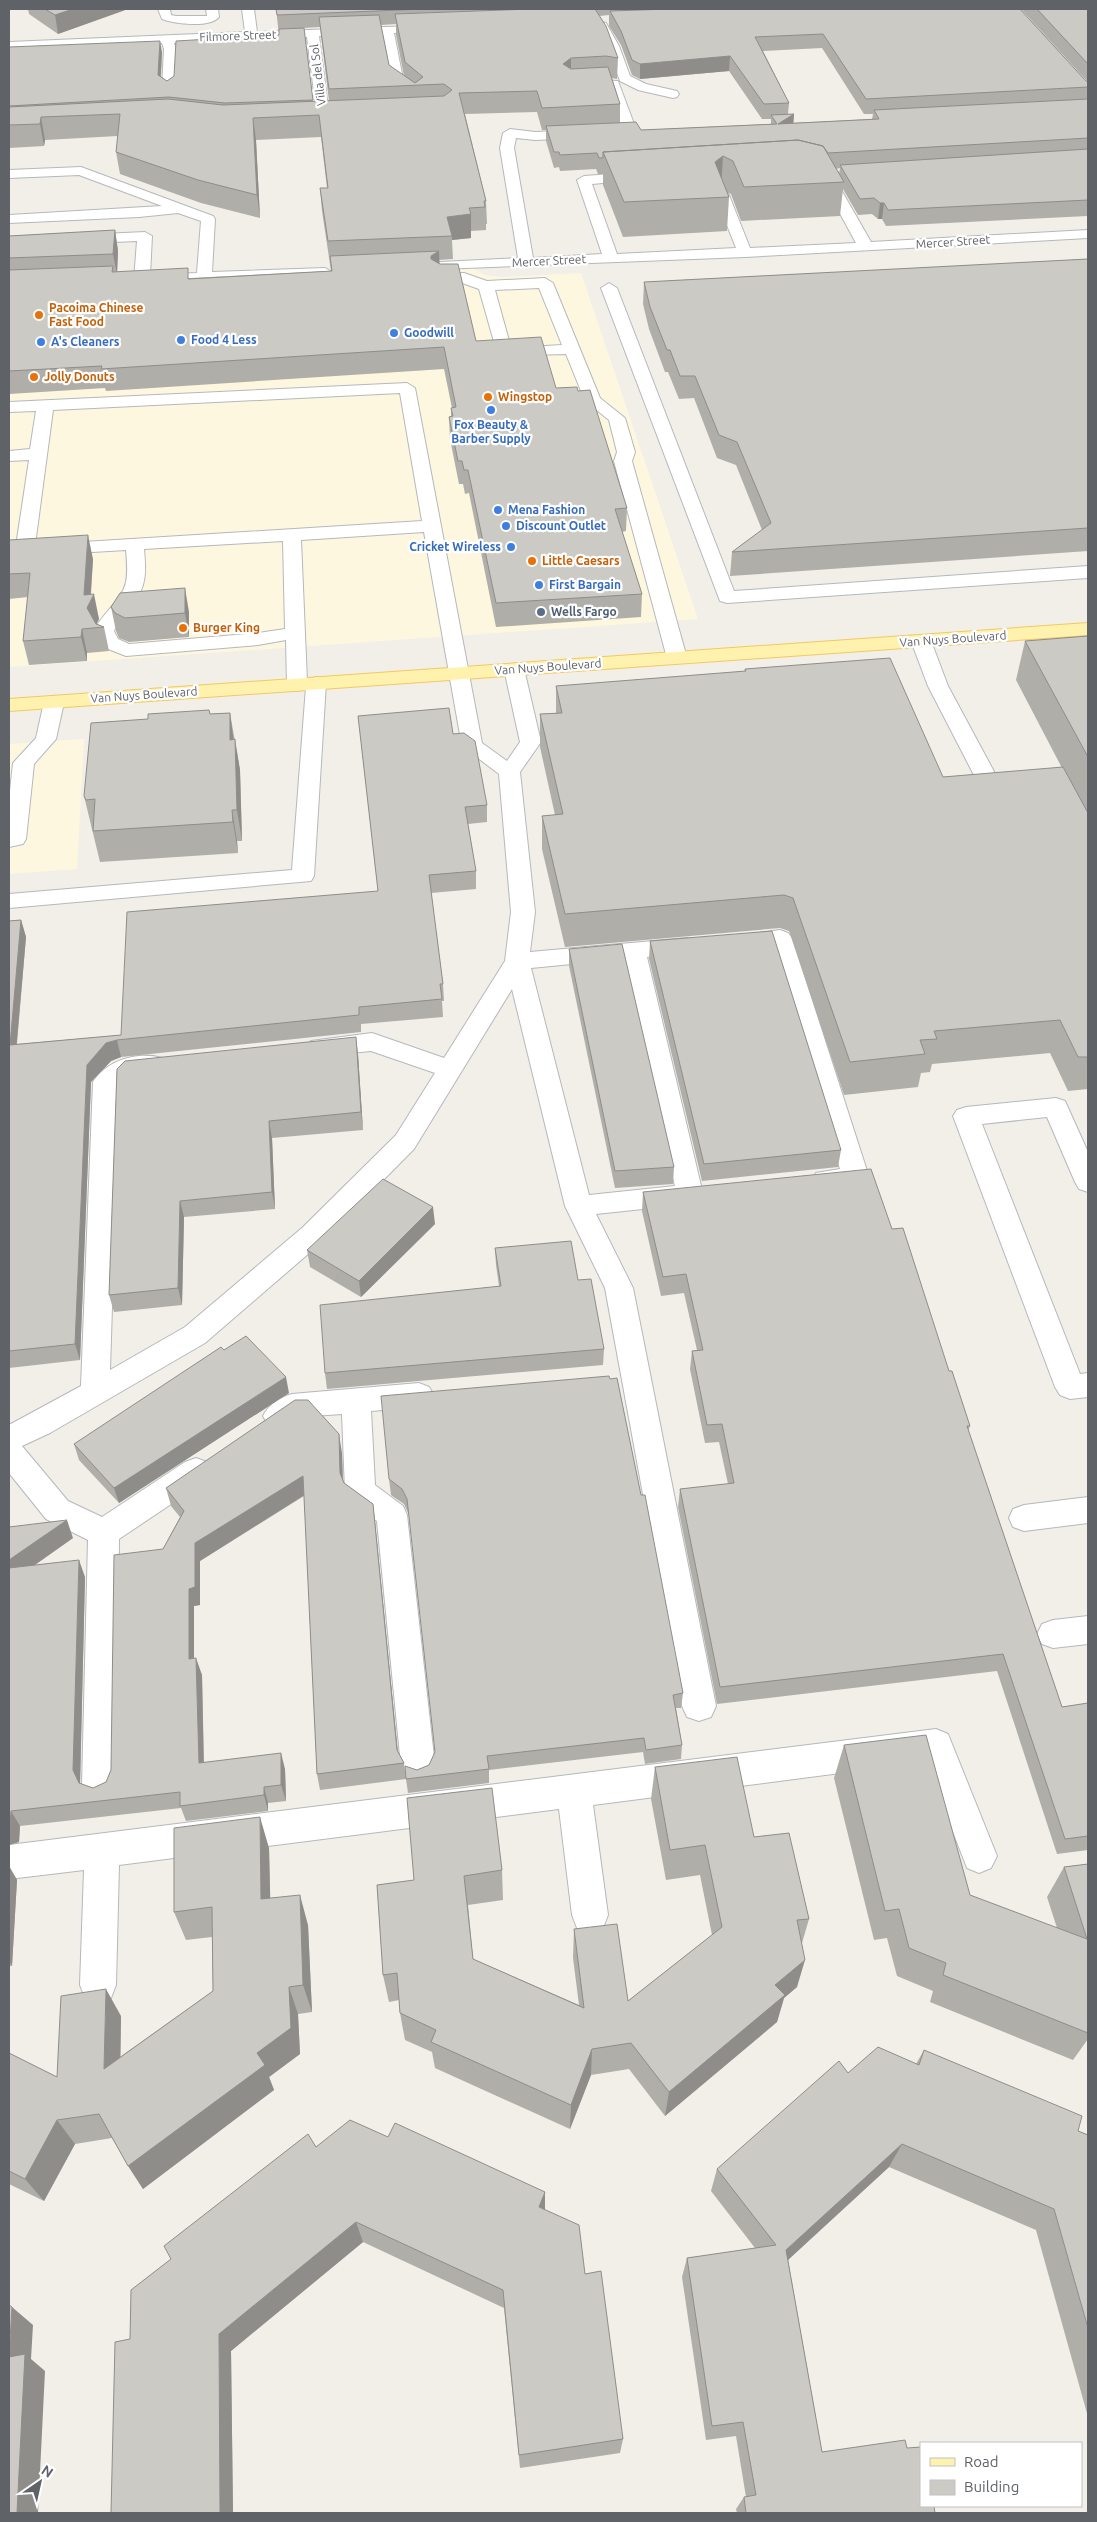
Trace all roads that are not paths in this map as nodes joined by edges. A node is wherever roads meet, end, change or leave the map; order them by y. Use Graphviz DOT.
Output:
graph roads {
  1 [pos="164,9"];
  2 [pos="212,9"];
  3 [pos="248,9"];
  4 [pos="617,20"];
  5 [pos="444,27"];
  6 [pos="387,30"];
  7 [pos="313,33"];
  8 [pos="251,36"];
  9 [pos="167,39"];
  10 [pos="9,46"];
  11 [pos="580,84"];
  12 [pos="168,87"];
  13 [pos="673,94"];
  14 [pos="416,99"];
  15 [pos="323,116"];
  16 [pos="630,132"];
  17 [pos="592,134"];
  18 [pos="811,171"];
  19 [pos="9,174"];
  20 [pos="846,174"];
  21 [pos="826,175"];
  22 [pos="651,176"];
  23 [pos="722,195"];
  24 [pos="180,208"];
  25 [pos="9,219"];
  26 [pos="1088,234"];
  27 [pos="9,245"];
  28 [pos="866,247"];
  29 [pos="745,253"];
  30 [pos="611,259"];
  31 [pos="526,262"];
  32 [pos="204,277"];
  33 [pos="132,283"];
  34 [pos="486,286"];
  35 [pos="610,288"];
  36 [pos="572,349"];
  37 [pos="45,405"];
  38 [pos="9,407"];
  39 [pos="38,454"];
  40 [pos="9,456"];
  41 [pos="432,526"];
  42 [pos="292,534"];
  43 [pos="135,544"];
  44 [pos="17,551"];
  45 [pos="1088,572"];
  46 [pos="1088,629"];
  47 [pos="295,634"];
  48 [pos="921,641"];
  49 [pos="677,658"];
  50 [pos="514,669"];
  51 [pos="460,673"];
  52 [pos="306,684"];
  53 [pos="54,702"];
  54 [pos="9,705"];
  55 [pos="16,763"];
  56 [pos="508,772"];
  57 [pos="987,779"];
  58 [pos="9,840"];
  59 [pos="9,901"];
  60 [pos="633,950"];
  61 [pos="517,960"];
  62 [pos="294,1050"];
  63 [pos="178,1062"];
  64 [pos="450,1069"];
  65 [pos="1088,1182"];
  66 [pos="797,1183"];
  67 [pos="578,1206"];
  68 [pos="636,1376"];
  69 [pos="607,1378"];
  70 [pos="1088,1385"];
  71 [pos="95,1392"];
  72 [pos="443,1393"];
  73 [pos="356,1400"];
  74 [pos="259,1428"];
  75 [pos="9,1438"];
  76 [pos="9,1452"];
  77 [pos="218,1456"];
  78 [pos="1088,1510"];
  79 [pos="1024,1518"];
  80 [pos="104,1533"];
  81 [pos="1088,1630"];
  82 [pos="1053,1634"];
  83 [pos="699,1706"];
  84 [pos="418,1766"];
  85 [pos="99,1786"];
  86 [pos="574,1792"];
  87 [pos="102,1851"];
  88 [pos="979,1856"];
  89 [pos="9,1862"];
  90 [pos="590,1915"];
  91 [pos="98,1985"];
  1 -- 2 [label="street"];
  3 -- 8 [label="street"];
  4 -- 13 [label="street"];
  5 -- 6 [label="street, Filmore Street"];
  6 -- 7 [label="street, Filmore Street"];
  6 -- 14 [label="street"];
  7 -- 8 [label="street, Filmore Street"];
  7 -- 15 [label="street, Villa del Sol"];
  8 -- 9 [label="street, Filmore Street"];
  9 -- 10 [label="street, Filmore Street"];
  9 -- 12 [label="street"];
  11 -- 16 [label="street"];
  17 -- 31 [label="street"];
  18 -- 21 [label="street"];
  19 -- 24 [label="street"];
  20 -- 21 [label="street"];
  21 -- 28 [label="street"];
  22 -- 30 [label="street"];
  23 -- 29 [label="street"];
  24 -- 25 [label="street"];
  24 -- 32 [label="street"];
  26 -- 28 [label="street, Mercer Street"];
  27 -- 33 [label="street"];
  28 -- 29 [label="street, Mercer Street"];
  29 -- 30 [label="street, Mercer Street"];
  30 -- 31 [label="street, Mercer Street"];
  31 -- 34 [label="street, Mercer Street"];
  32 -- 33 [label="street"];
  32 -- 33 [label="street"];
  34 -- 36 [label="street"];
  34 -- 36 [label="street"];
  35 -- 45 [label="street"];
  36 -- 49 [label="street"];
  37 -- 38 [label="street"];
  37 -- 39 [label="street"];
  37 -- 41 [label="street"];
  39 -- 40 [label="street"];
  39 -- 44 [label="street"];
  41 -- 42 [label="street"];
  41 -- 51 [label="street"];
  42 -- 43 [label="street"];
  42 -- 47 [label="street"];
  43 -- 44 [label="street"];
  43 -- 47 [label="street"];
  46 -- 48 [label="main road, Van Nuys Boulevard"];
  47 -- 52 [label="street"];
  48 -- 49 [label="main road, Van Nuys Boulevard"];
  48 -- 57 [label="street"];
  49 -- 50 [label="main road, Van Nuys Boulevard"];
  50 -- 51 [label="main road, Van Nuys Boulevard"];
  50 -- 56 [label="street"];
  51 -- 52 [label="main road, Van Nuys Boulevard"];
  51 -- 56 [label="street"];
  52 -- 53 [label="main road, Van Nuys Boulevard"];
  52 -- 59 [label="street"];
  53 -- 54 [label="main road, Van Nuys Boulevard"];
  53 -- 55 [label="street"];
  55 -- 58 [label="street"];
  56 -- 61 [label="street"];
  60 -- 61 [label="street"];
  60 -- 66 [label="street"];
  60 -- 67 [label="street"];
  61 -- 64 [label="street"];
  61 -- 67 [label="street"];
  62 -- 64 [label="street"];
  63 -- 71 [label="street"];
  64 -- 71 [label="street"];
  65 -- 70 [label="street"];
  67 -- 68 [label="street"];
  68 -- 69 [label="street"];
  68 -- 83 [label="street"];
  71 -- 75 [label="street"];
  72 -- 73 [label="street"];
  73 -- 74 [label="street"];
  73 -- 84 [label="street"];
  76 -- 80 [label="street"];
  77 -- 80 [label="street"];
  78 -- 79 [label="street"];
  80 -- 85 [label="street"];
  81 -- 82 [label="street"];
  86 -- 87 [label="street"];
  86 -- 88 [label="street"];
  86 -- 90 [label="street"];
  87 -- 89 [label="street"];
  87 -- 91 [label="street"];
}
